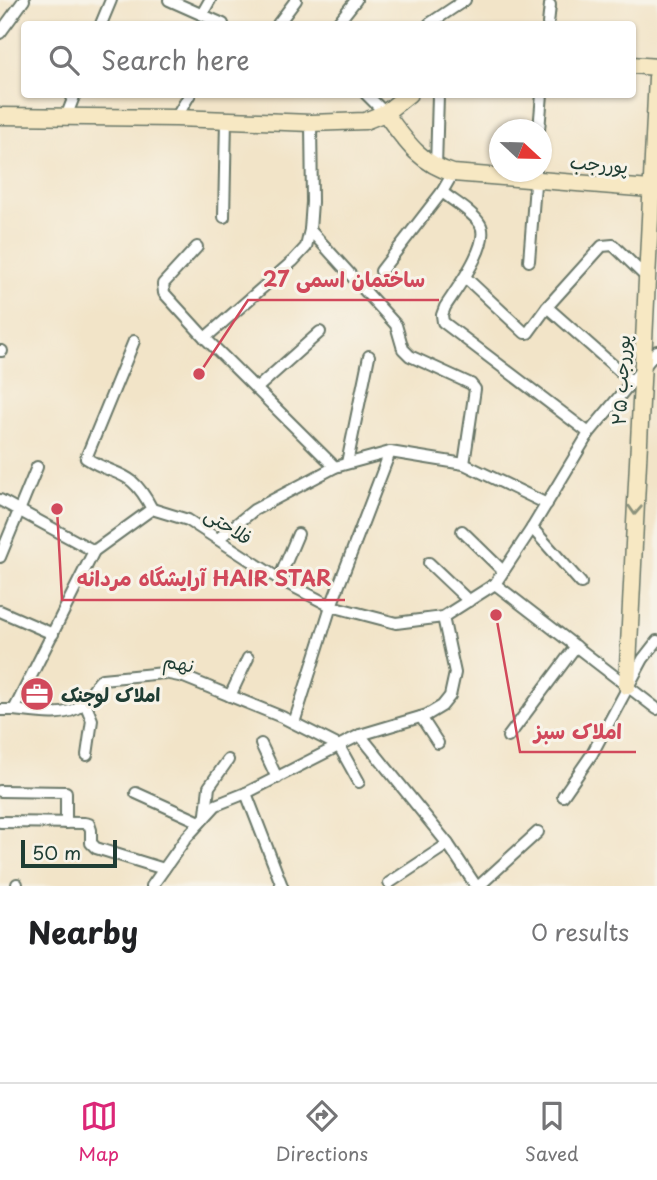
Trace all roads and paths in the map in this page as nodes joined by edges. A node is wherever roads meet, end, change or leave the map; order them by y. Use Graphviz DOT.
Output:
graph roads {
  1 [pos="24,0"];
  2 [pos="111,0"];
  3 [pos="169,0"];
  4 [pos="210,0"];
  5 [pos="296,0"];
  6 [pos="356,0"];
  7 [pos="465,0"];
  8 [pos="550,5"];
  9 [pos="202,14"];
  10 [pos="102,21"];
  11 [pos="217,21"];
  12 [pos="280,21"];
  13 [pos="339,21"];
  14 [pos="434,21"];
  15 [pos="548,21"];
  16 [pos="0,33"];
  17 [pos="636,65"];
  18 [pos="657,67"];
  19 [pos="657,77"];
  20 [pos="73,98"];
  21 [pos="188,98"];
  22 [pos="370,98"];
  23 [pos="404,98"];
  24 [pos="438,98"];
  25 [pos="542,98"];
  26 [pos="385,113"];
  27 [pos="0,116"];
  28 [pos="66,117"];
  29 [pos="176,118"];
  30 [pos="540,119"];
  31 [pos="226,120"];
  32 [pos="311,123"];
  33 [pos="436,168"];
  34 [pos="453,173"];
  35 [pos="489,174"];
  36 [pos="552,177"];
  37 [pos="535,182"];
  38 [pos="650,189"];
  39 [pos="442,192"];
  40 [pos="224,217"];
  41 [pos="310,230"];
  42 [pos="197,247"];
  43 [pos="530,261"];
  44 [pos="381,271"];
  45 [pos="465,277"];
  46 [pos="646,277"];
  47 [pos="547,307"];
  48 [pos="320,332"];
  49 [pos="205,338"];
  50 [pos="134,341"];
  51 [pos="657,351"];
  52 [pos="369,356"];
  53 [pos="637,375"];
  54 [pos="256,389"];
  55 [pos="589,433"];
  56 [pos="390,452"];
  57 [pos="347,463"];
  58 [pos="464,464"];
  59 [pos="37,467"];
  60 [pos="335,467"];
  61 [pos="0,500"];
  62 [pos="547,504"];
  63 [pos="152,509"];
  64 [pos="19,510"];
  65 [pos="533,528"];
  66 [pos="462,531"];
  67 [pos="298,534"];
  68 [pos="218,538"];
  69 [pos="94,551"];
  70 [pos="0,557"];
  71 [pos="429,563"];
  72 [pos="503,571"];
  73 [pos="279,579"];
  74 [pos="581,583"];
  75 [pos="495,584"];
  76 [pos="469,601"];
  77 [pos="331,606"];
  78 [pos="0,611"];
  79 [pos="443,617"];
  80 [pos="53,634"];
  81 [pos="657,641"];
  82 [pos="576,646"];
  83 [pos="248,658"];
  84 [pos="627,686"];
  85 [pos="230,696"];
  86 [pos="84,701"];
  87 [pos="657,709"];
  88 [pos="0,710"];
  89 [pos="15,710"];
  90 [pos="421,717"];
  91 [pos="294,723"];
  92 [pos="360,735"];
  93 [pos="508,737"];
  94 [pos="438,743"];
  95 [pos="261,744"];
  96 [pos="339,746"];
  97 [pos="87,755"];
  98 [pos="228,760"];
  99 [pos="277,778"];
  100 [pos="359,782"];
  101 [pos="0,791"];
  102 [pos="136,793"];
  103 [pos="246,793"];
  104 [pos="563,796"];
  105 [pos="203,818"];
  106 [pos="0,822"];
  107 [pos="66,822"];
  108 [pos="538,832"];
  109 [pos="448,844"];
  110 [pos="164,869"];
  111 [pos="389,883"];
  112 [pos="152,886"];
  113 [pos="282,886"];
  114 [pos="477,886"];
  1 -- 16 [label="street"];
  2 -- 10 [label="street"];
  3 -- 9 [label="street"];
  4 -- 9 [label="street"];
  5 -- 12 [label="street"];
  6 -- 13 [label="street"];
  7 -- 14 [label="street"];
  8 -- 15 [label="street"];
  9 -- 11 [label="street"];
  17 -- 18 [label="street"];
  19 -- 38 [label="street, پوررجب ۲۵"];
  20 -- 28 [label="street"];
  21 -- 29 [label="street"];
  22 -- 26 [label="street, پوررجب"];
  23 -- 26 [label="street"];
  24 -- 33 [label="street"];
  25 -- 30 [label="street"];
  26 -- 32 [label="street"];
  26 -- 33 [label="street, پوررجب"];
  27 -- 28 [label="street"];
  28 -- 29 [label="street"];
  29 -- 31 [label="street"];
  31 -- 32 [label="street"];
  31 -- 40 [label="street"];
  32 -- 41 [label="street"];
  33 -- 34 [label="street, پوررجب"];
  34 -- 35 [label="street, پوررجب"];
  34 -- 39 [label="street"];
  36 -- 38 [label="street, پوررجب"];
  37 -- 43 [label="street"];
  38 -- 46 [label="street, پوررجب ۲۵"];
  39 -- 44 [label="street"];
  39 -- 45 [label="street"];
  41 -- 49 [label="street"];
  41 -- 58 [label="street"];
  42 -- 49 [label="street"];
  45 -- 47 [label="street"];
  45 -- 55 [label="street"];
  46 -- 47 [label="street"];
  46 -- 53 [label="street, پوررجب ۲۵"];
  47 -- 53 [label="street"];
  48 -- 54 [label="street"];
  49 -- 54 [label="street"];
  50 -- 63 [label="street"];
  51 -- 53 [label="street, فلاحتی"];
  52 -- 57 [label="street"];
  53 -- 55 [label="street, فلاحتی"];
  53 -- 84 [label="street, پوررجب ۲۵, one-way"];
  54 -- 60 [label="street"];
  55 -- 62 [label="street, فلاحتی"];
  56 -- 57 [label="street"];
  56 -- 58 [label="street"];
  56 -- 77 [label="street"];
  57 -- 60 [label="street"];
  58 -- 62 [label="street"];
  59 -- 64 [label="street"];
  60 -- 68 [label="street"];
  61 -- 64 [label="street"];
  62 -- 65 [label="street, فلاحتی"];
  63 -- 68 [label="street, فلاحتی"];
  63 -- 69 [label="street"];
  64 -- 69 [label="street"];
  64 -- 70 [label="street"];
  65 -- 72 [label="street, فلاحتی"];
  65 -- 74 [label="street"];
  66 -- 72 [label="street"];
  67 -- 73 [label="street"];
  68 -- 73 [label="street, فلاحتی"];
  69 -- 80 [label="street"];
  71 -- 76 [label="street"];
  72 -- 75 [label="street, فلاحتی"];
  73 -- 77 [label="street, فلاحتی"];
  75 -- 76 [label="street, فلاحتی"];
  75 -- 82 [label="street"];
  76 -- 79 [label="street, فلاحتی"];
  77 -- 79 [label="street, فلاحتی"];
  77 -- 91 [label="street"];
  78 -- 80 [label="street"];
  79 -- 90 [label="street"];
  80 -- 89 [label="street"];
  81 -- 84 [label="street"];
  82 -- 84 [label="street"];
  82 -- 93 [label="street"];
  83 -- 85 [label="street"];
  84 -- 87 [label="street"];
  84 -- 104 [label="street"];
  85 -- 86 [label="street, نهم"];
  85 -- 91 [label="street, نهم"];
  86 -- 89 [label="street, نهم"];
  86 -- 97 [label="street"];
  88 -- 89 [label="street"];
  90 -- 92 [label="street"];
  90 -- 94 [label="street"];
  91 -- 96 [label="street, نهم"];
  92 -- 96 [label="street"];
  92 -- 109 [label="street"];
  95 -- 99 [label="street"];
  96 -- 99 [label="street"];
  96 -- 100 [label="street"];
  98 -- 105 [label="street"];
  99 -- 103 [label="street"];
  101 -- 107 [label="street"];
  102 -- 105 [label="street"];
  103 -- 105 [label="street"];
  103 -- 113 [label="street"];
  105 -- 110 [label="street"];
  106 -- 107 [label="street"];
  107 -- 110 [label="street"];
  108 -- 114 [label="street"];
  109 -- 111 [label="street"];
  109 -- 114 [label="street"];
  110 -- 112 [label="street"];
}
